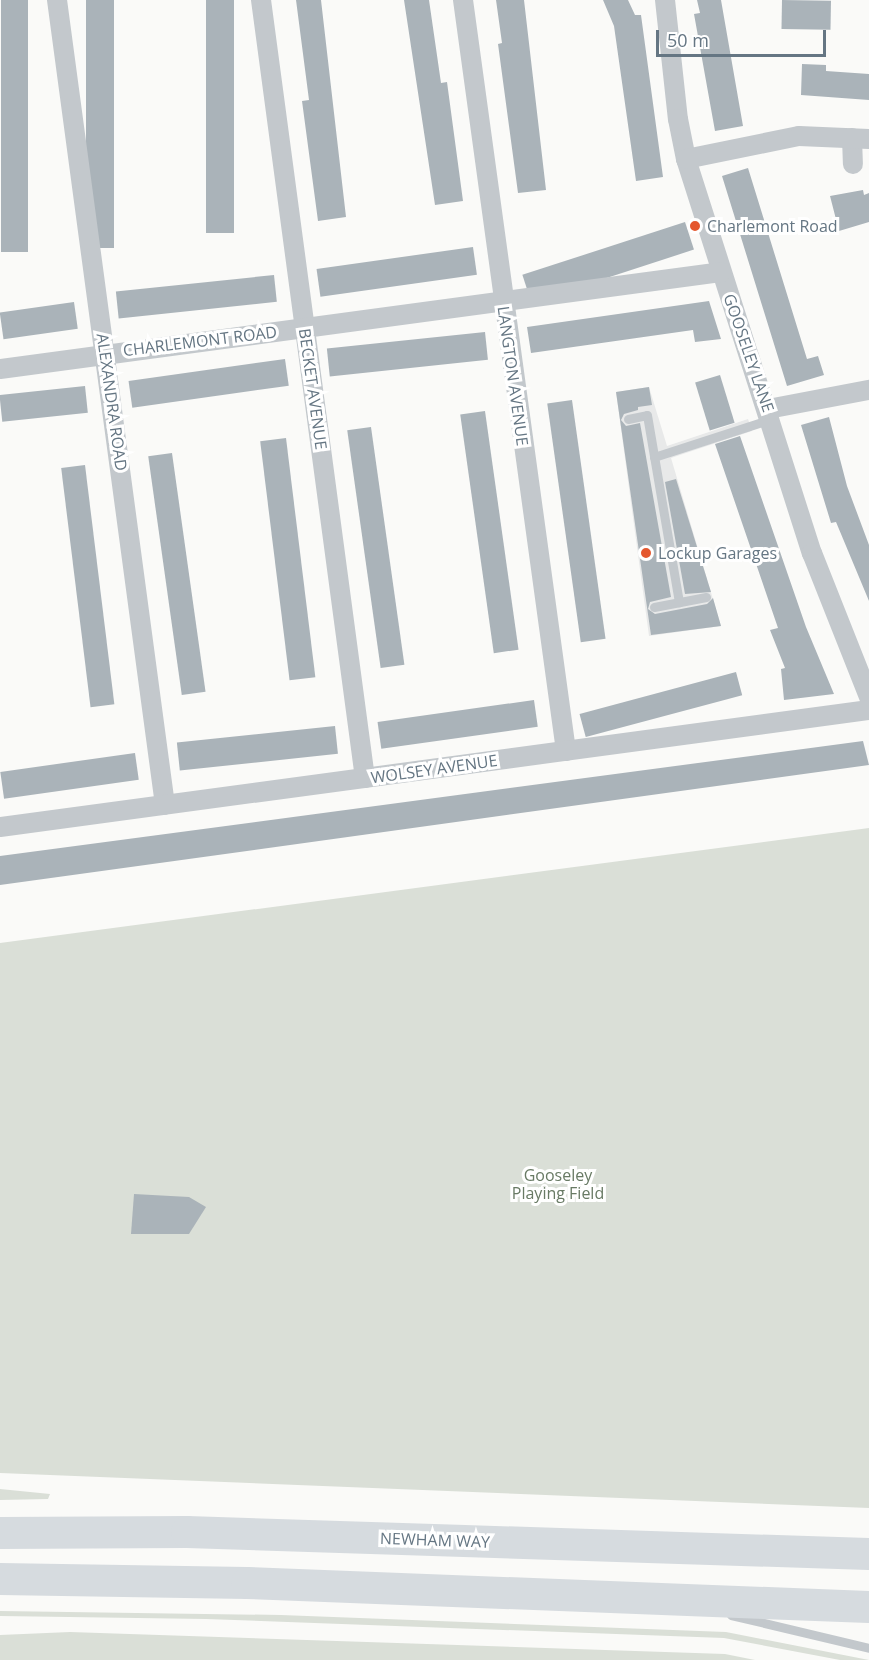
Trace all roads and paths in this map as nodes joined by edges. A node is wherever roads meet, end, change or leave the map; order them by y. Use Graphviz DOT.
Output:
graph roads {
  1 [pos="57,0"];
  2 [pos="261,0"];
  3 [pos="463,0"];
  4 [pos="665,0"];
  5 [pos="861,138"];
  6 [pos="687,159"];
  7 [pos="853,164"];
  8 [pos="721,272"];
  9 [pos="502,300"];
  10 [pos="305,327"];
  11 [pos="105,354"];
  12 [pos="0,369"];
  13 [pos="869,390"];
  14 [pos="769,414"];
  15 [pos="628,419"];
  16 [pos="654,457"];
  17 [pos="706,597"];
  18 [pos="679,602"];
  19 [pos="654,607"];
  20 [pos="869,698"];
  21 [pos="869,710"];
  22 [pos="566,751"];
  23 [pos="365,778"];
  24 [pos="165,805"];
  25 [pos="0,828"];
  26 [pos="0,1533"];
  27 [pos="869,1554"];
  28 [pos="0,1579"];
  29 [pos="671,1599"];
  30 [pos="869,1606"];
  31 [pos="869,1648"];
  1 -- 11 [label="street, ALEXANDRA ROAD"];
  2 -- 10 [label="street, BECKET AVENUE"];
  3 -- 9 [label="street, LANGTON AVENUE"];
  4 -- 6 [label="street, GOOSELEY LANE"];
  5 -- 6 [label="street"];
  5 -- 7 [label="street"];
  6 -- 8 [label="street, GOOSELEY LANE"];
  8 -- 9 [label="street, CHARLEMONT ROAD"];
  8 -- 14 [label="street, GOOSELEY LANE"];
  9 -- 10 [label="street, CHARLEMONT ROAD"];
  9 -- 22 [label="street, LANGTON AVENUE"];
  10 -- 11 [label="street, CHARLEMONT ROAD"];
  10 -- 23 [label="street, BECKET AVENUE"];
  11 -- 12 [label="street, CHARLEMONT ROAD"];
  11 -- 24 [label="street, ALEXANDRA ROAD"];
  13 -- 14 [label="street"];
  14 -- 16 [label="lane"];
  14 -- 20 [label="street, GOOSELEY LANE"];
  15 -- 16 [label="lane"];
  16 -- 18 [label="lane"];
  17 -- 18 [label="lane"];
  18 -- 19 [label="lane"];
  21 -- 22 [label="street, WOLSEY AVENUE"];
  22 -- 23 [label="street, WOLSEY AVENUE"];
  23 -- 24 [label="street, WOLSEY AVENUE"];
  24 -- 25 [label="street, WOLSEY AVENUE"];
  26 -- 27 [label="highway, NEWHAM WAY"];
  28 -- 29 [label="highway"];
  29 -- 30 [label="highway"];
  29 -- 31 [label="lane"];
}
